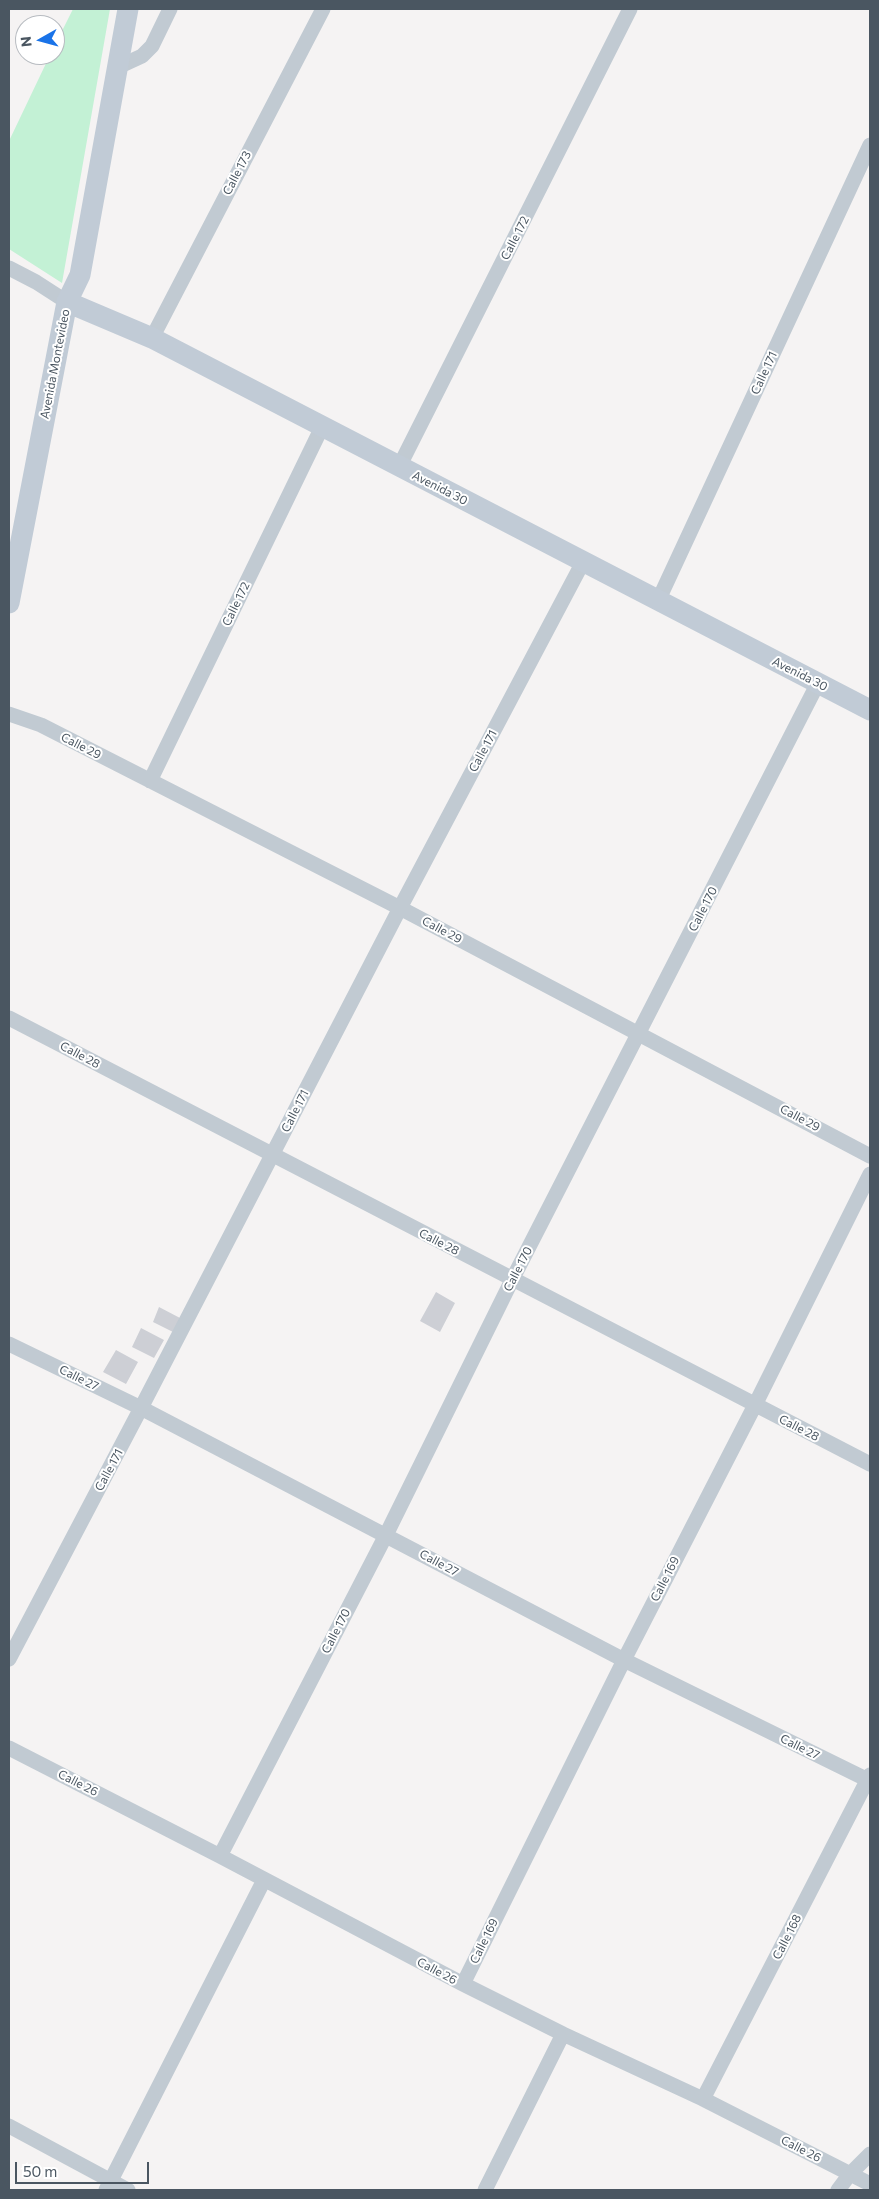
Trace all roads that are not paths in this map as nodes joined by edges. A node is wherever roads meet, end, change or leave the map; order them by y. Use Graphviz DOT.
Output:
graph roads {
  1 [pos="128,9"];
  2 [pos="170,9"];
  3 [pos="323,9"];
  4 [pos="630,9"];
  5 [pos="116,68"];
  6 [pos="870,145"];
  7 [pos="9,268"];
  8 [pos="67,302"];
  9 [pos="152,338"];
  10 [pos="322,427"];
  11 [pos="399,467"];
  12 [pos="583,562"];
  13 [pos="658,601"];
  14 [pos="9,603"];
  15 [pos="818,683"];
  16 [pos="870,710"];
  17 [pos="9,714"];
  18 [pos="150,781"];
  19 [pos="400,908"];
  20 [pos="9,1018"];
  21 [pos="639,1034"];
  22 [pos="272,1156"];
  23 [pos="870,1156"];
  24 [pos="870,1174"];
  25 [pos="512,1280"];
  26 [pos="9,1344"];
  27 [pos="755,1405"];
  28 [pos="141,1408"];
  29 [pos="870,1464"];
  30 [pos="386,1535"];
  31 [pos="9,1659"];
  32 [pos="624,1660"];
  33 [pos="9,1748"];
  34 [pos="869,1779"];
  35 [pos="220,1856"];
  36 [pos="264,1880"];
  37 [pos="463,1984"];
  38 [pos="563,2034"];
  39 [pos="703,2099"];
  40 [pos="9,2126"];
  41 [pos="870,2154"];
  42 [pos="850,2174"];
  43 [pos="870,2184"];
  44 [pos="108,2185"];
  45 [pos="128,2190"];
  46 [pos="485,2190"];
  47 [pos="838,2190"];
  1 -- 5 [label="street, Avenida Montevideo"];
  2 -- 5 [label="street"];
  3 -- 9 [label="street, Calle 173"];
  4 -- 11 [label="street, Calle 172"];
  5 -- 8 [label="street, Avenida Montevideo"];
  6 -- 13 [label="street, Calle 171"];
  7 -- 8 [label="street, Avenida 30"];
  8 -- 9 [label="street, Avenida 30"];
  8 -- 14 [label="street, Avenida Montevideo"];
  9 -- 10 [label="street, Avenida 30"];
  10 -- 11 [label="street, Avenida 30"];
  10 -- 18 [label="street, Calle 172"];
  11 -- 12 [label="street, Avenida 30"];
  12 -- 13 [label="street, Avenida 30"];
  12 -- 19 [label="street, Calle 171"];
  13 -- 15 [label="street, Avenida 30"];
  15 -- 16 [label="street, Avenida 30"];
  15 -- 21 [label="street, Calle 170"];
  17 -- 18 [label="street, Calle 29"];
  18 -- 19 [label="street, Calle 29"];
  19 -- 21 [label="street, Calle 29"];
  19 -- 22 [label="street, Calle 171"];
  20 -- 22 [label="street, Calle 28"];
  21 -- 23 [label="street, Calle 29"];
  21 -- 25 [label="street, Calle 170"];
  22 -- 25 [label="street, Calle 28"];
  22 -- 28 [label="street, Calle 171"];
  24 -- 27 [label="street, Calle 169"];
  25 -- 27 [label="street, Calle 28"];
  25 -- 30 [label="street, Calle 170"];
  26 -- 28 [label="street, Calle 27"];
  27 -- 29 [label="street, Calle 28"];
  27 -- 32 [label="street, Calle 169"];
  28 -- 30 [label="street, Calle 27"];
  28 -- 31 [label="street, Calle 171"];
  30 -- 32 [label="street, Calle 27"];
  30 -- 35 [label="street, Calle 170"];
  32 -- 34 [label="street, Calle 27"];
  32 -- 37 [label="street, Calle 169"];
  33 -- 35 [label="street, Calle 26"];
  34 -- 39 [label="street, Calle 168"];
  35 -- 36 [label="street, Calle 26"];
  36 -- 37 [label="street, Calle 26"];
  36 -- 44 [label="street"];
  37 -- 38 [label="street, Calle 26"];
  38 -- 39 [label="street, Calle 26"];
  38 -- 46 [label="street"];
  39 -- 42 [label="street, Calle 26"];
  40 -- 44 [label="street"];
  41 -- 42 [label="street"];
  42 -- 43 [label="street, Calle 26"];
  42 -- 47 [label="street"];
  44 -- 45 [label="street"];
}
